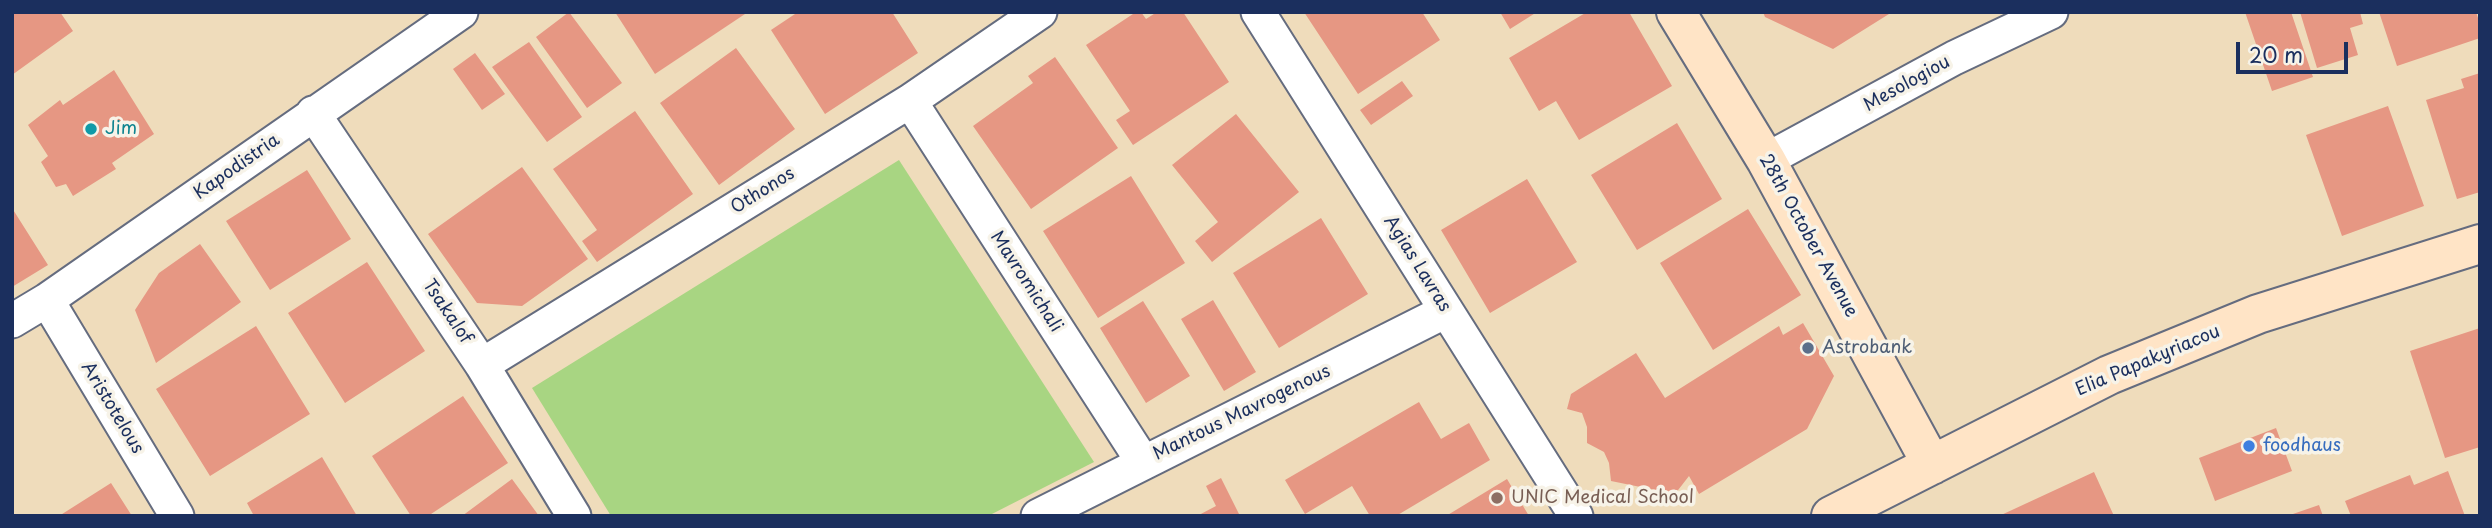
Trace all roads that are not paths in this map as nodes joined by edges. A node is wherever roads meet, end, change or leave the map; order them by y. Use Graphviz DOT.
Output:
graph roads {
  1 [pos="461,12"];
  2 [pos="1040,12"];
  3 [pos="1258,12"];
  4 [pos="1676,12"];
  5 [pos="2051,12"];
  6 [pos="910,101"];
  7 [pos="313,113"];
  8 [pos="1766,160"];
  9 [pos="2480,244"];
  10 [pos="47,300"];
  11 [pos="1446,311"];
  12 [pos="12,321"];
  13 [pos="482,365"];
  14 [pos="1143,462"];
  15 [pos="1932,465"];
  16 [pos="177,516"];
  17 [pos="574,516"];
  18 [pos="1038,516"];
  19 [pos="1576,516"];
  20 [pos="1831,516"];
  1 -- 7 [label="street, Kapodistria"];
  2 -- 6 [label="street, Othonos"];
  3 -- 11 [label="street, Agias Lavras"];
  4 -- 8 [label="main road, 28th October Avenue"];
  5 -- 8 [label="street, Mesologiou"];
  6 -- 13 [label="street, Othonos"];
  6 -- 14 [label="street, Mavromichali"];
  7 -- 10 [label="street, Kapodistria"];
  7 -- 13 [label="street, Tsakalof"];
  8 -- 15 [label="main road, 28th October Avenue"];
  9 -- 15 [label="main road, Elia Papakyriacou"];
  10 -- 12 [label="street, Kapodistria"];
  10 -- 16 [label="street, Aristotelous"];
  11 -- 14 [label="street, Mantous Mavrogenous"];
  11 -- 19 [label="street, Agias Lavras"];
  13 -- 17 [label="street, Tsakalof"];
  14 -- 18 [label="street, Mantous Mavrogenous"];
  15 -- 20 [label="main road, Elia Papakyriacou"];
}
